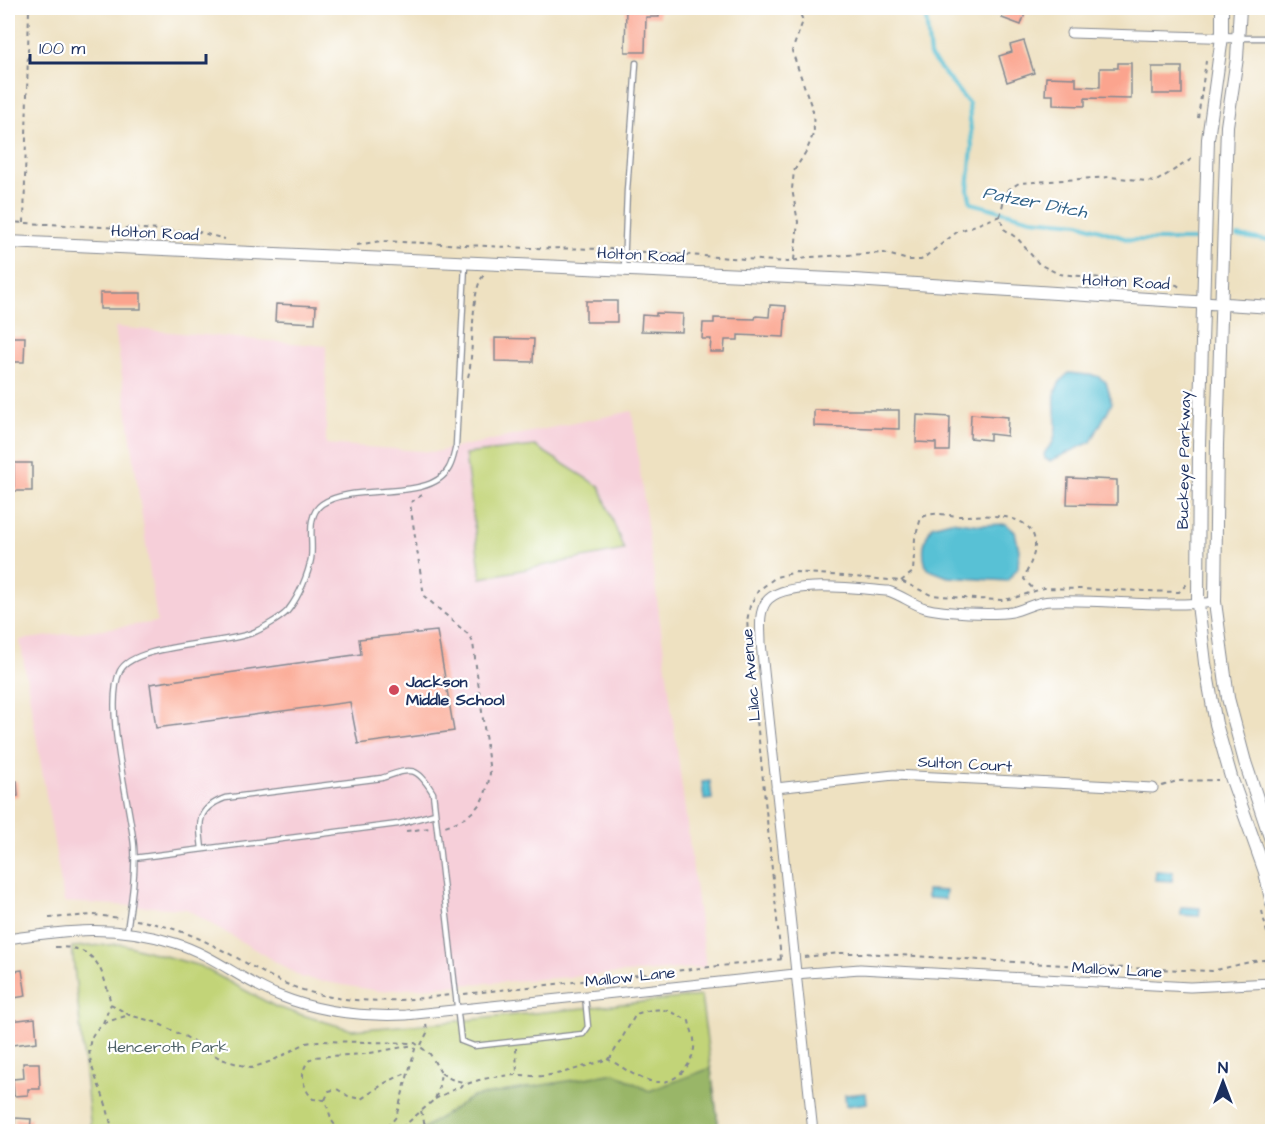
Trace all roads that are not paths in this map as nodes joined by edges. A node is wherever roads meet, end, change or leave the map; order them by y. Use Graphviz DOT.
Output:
graph roads {
  1 [pos="1222,8"];
  2 [pos="1240,8"];
  3 [pos="1071,33"];
  4 [pos="1222,37"];
  5 [pos="1240,38"];
  6 [pos="1272,38"];
  7 [pos="636,63"];
  8 [pos="8,242"];
  9 [pos="465,262"];
  10 [pos="624,269"];
  11 [pos="1203,303"];
  12 [pos="1222,304"];
  13 [pos="1272,307"];
  14 [pos="1215,602"];
  15 [pos="1198,604"];
  16 [pos="776,788"];
  17 [pos="1153,788"];
  18 [pos="435,814"];
  19 [pos="1272,843"];
  20 [pos="202,849"];
  21 [pos="134,858"];
  22 [pos="1272,904"];
  23 [pos="127,931"];
  24 [pos="8,939"];
  25 [pos="795,974"];
  26 [pos="1272,983"];
  27 [pos="585,996"];
  28 [pos="458,1010"];
  29 [pos="813,1131"];
  1 -- 4 [label="street, Buckeye Parkway"];
  2 -- 5 [label="street, Buckeye Parkway"];
  3 -- 4 [label="street"];
  4 -- 5 [label="street"];
  4 -- 11 [label="street, Buckeye Parkway"];
  5 -- 6 [label="lane"];
  5 -- 12 [label="street, Buckeye Parkway"];
  7 -- 10 [label="lane"];
  8 -- 9 [label="street, Holton Road"];
  9 -- 10 [label="street, Holton Road"];
  9 -- 21 [label="lane"];
  10 -- 11 [label="street, Holton Road"];
  11 -- 12 [label="street, Holton Road"];
  11 -- 15 [label="street, Buckeye Parkway"];
  12 -- 13 [label="street, Holton Road"];
  12 -- 14 [label="street, Buckeye Parkway"];
  14 -- 15 [label="street, Lilac Avenue"];
  14 -- 19 [label="street, Buckeye Parkway"];
  15 -- 16 [label="street, Lilac Avenue"];
  15 -- 22 [label="street, Buckeye Parkway"];
  16 -- 17 [label="street, Sulton Court"];
  16 -- 25 [label="street, Lilac Avenue"];
  18 -- 20 [label="lane"];
  18 -- 20 [label="lane"];
  18 -- 28 [label="lane"];
  20 -- 21 [label="lane"];
  21 -- 23 [label="lane"];
  23 -- 24 [label="street, Mallow Lane"];
  23 -- 28 [label="street, Mallow Lane"];
  25 -- 26 [label="street, Mallow Lane"];
  25 -- 27 [label="street, Mallow Lane"];
  25 -- 29 [label="street, Lilac Avenue"];
  27 -- 28 [label="street, Mallow Lane"];
  27 -- 28 [label="lane"];
}
